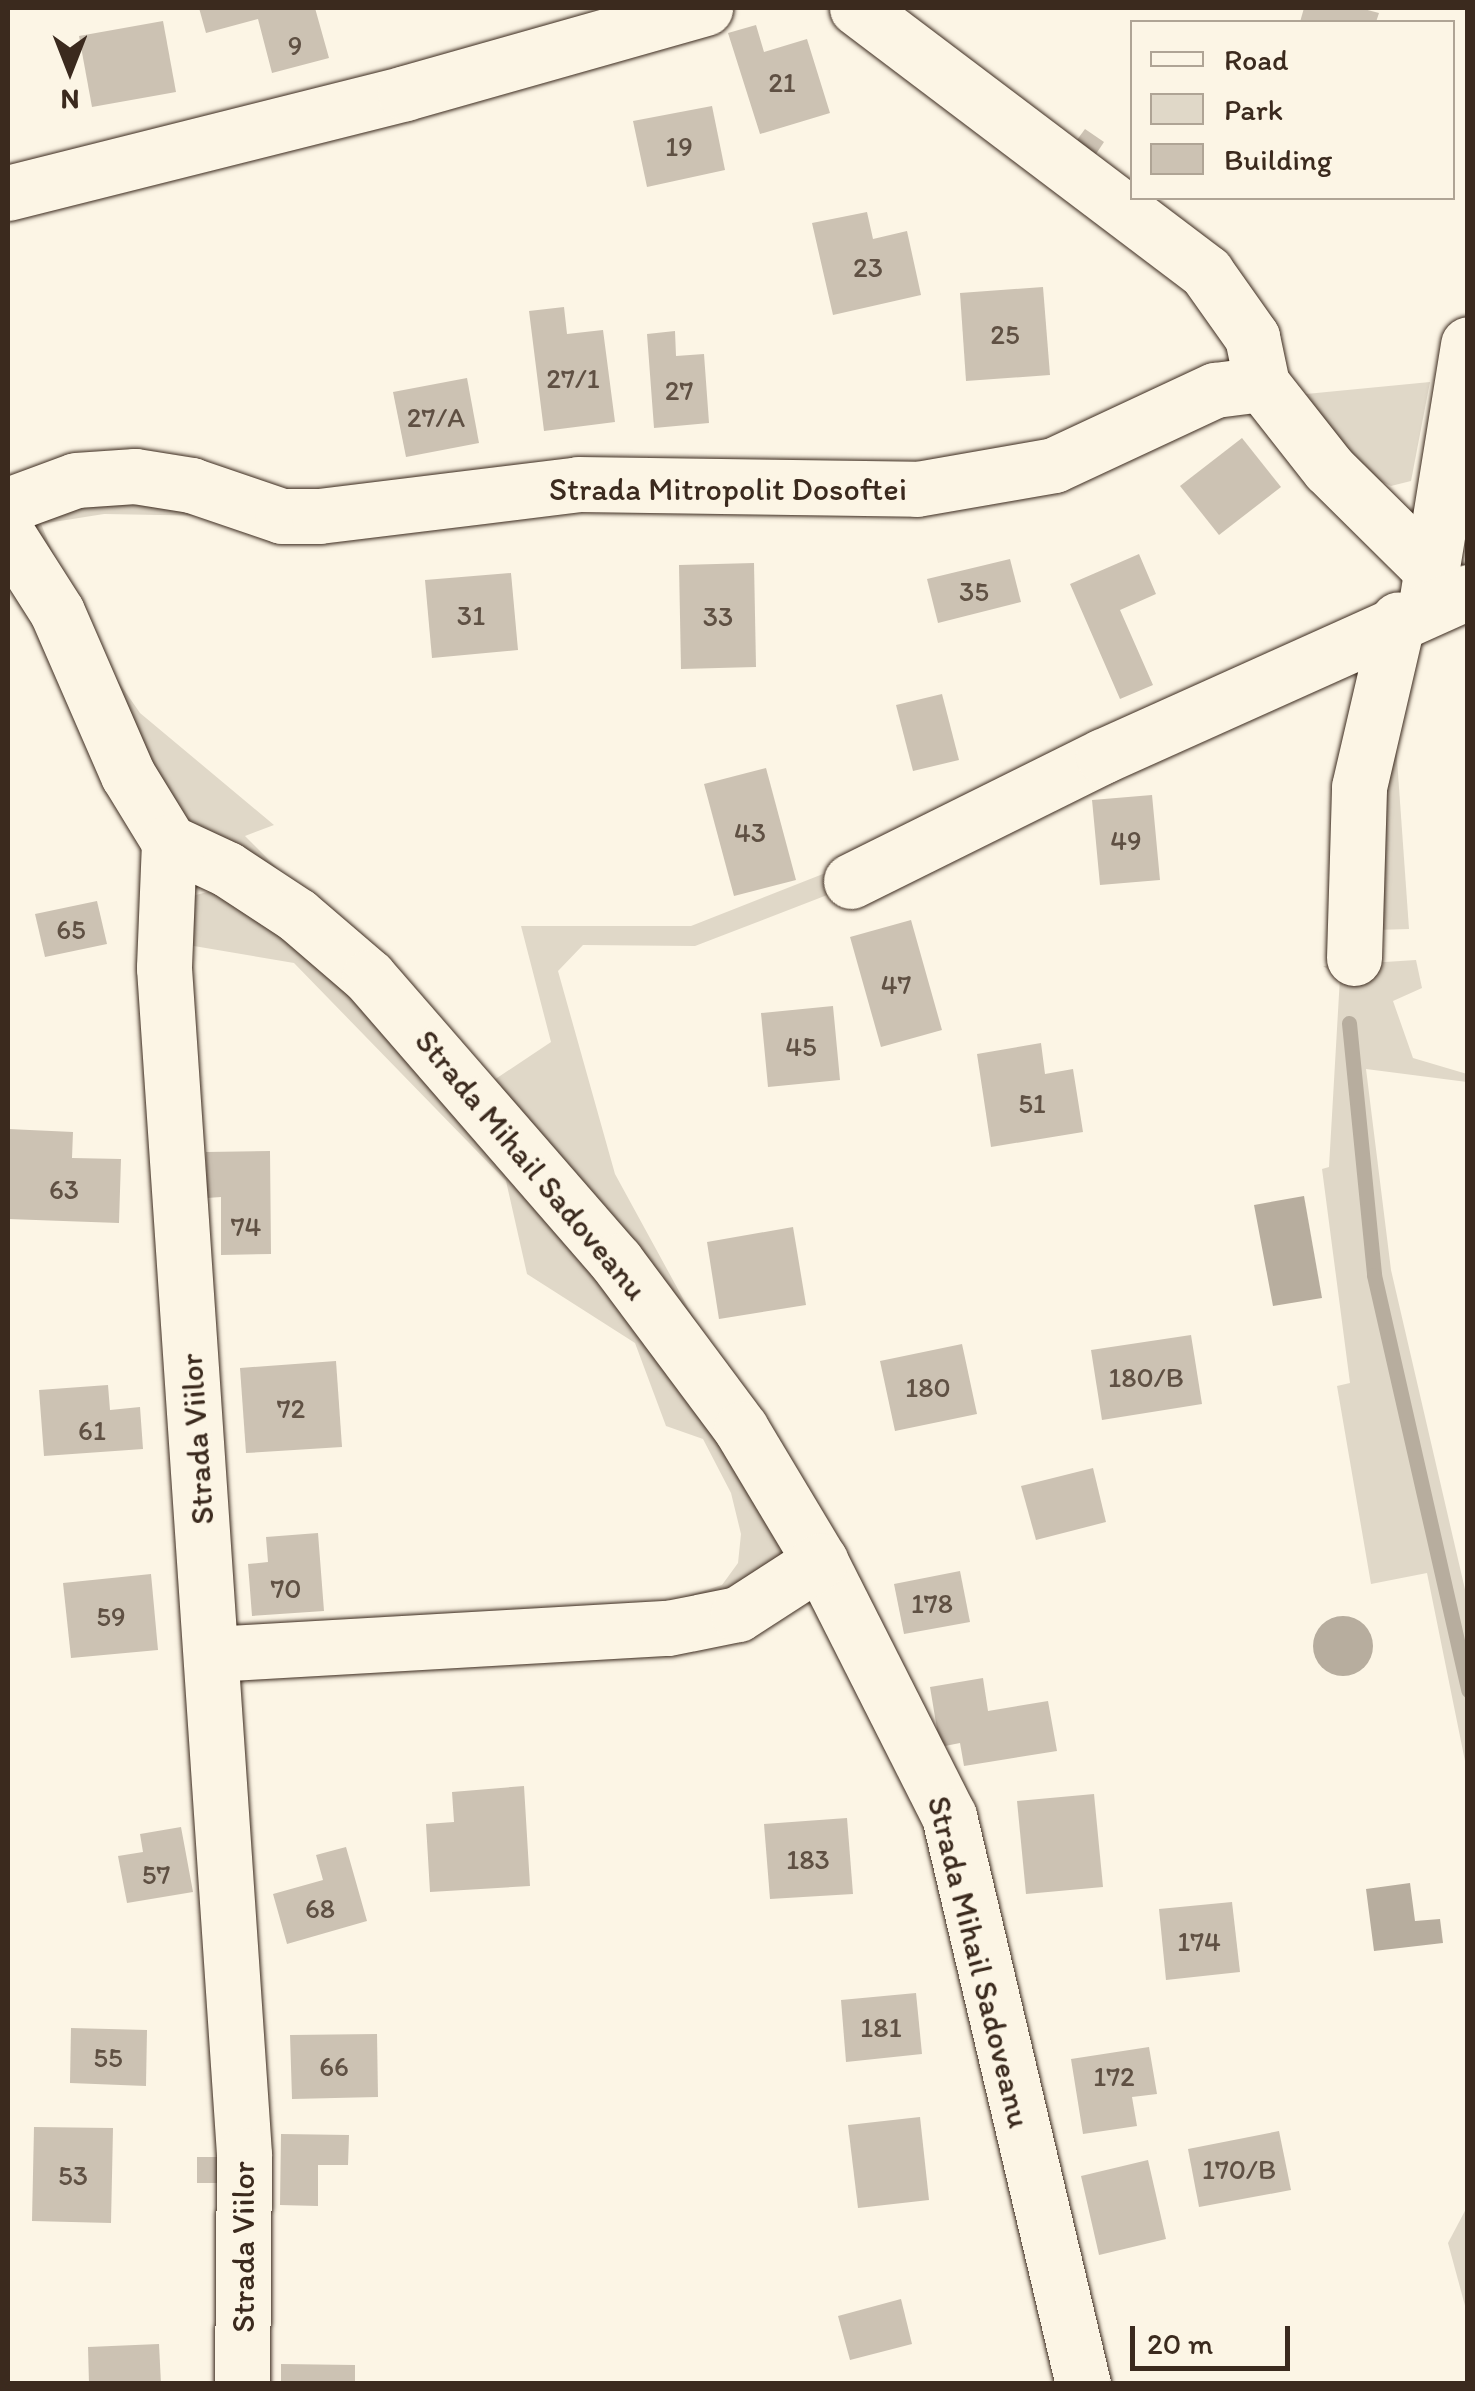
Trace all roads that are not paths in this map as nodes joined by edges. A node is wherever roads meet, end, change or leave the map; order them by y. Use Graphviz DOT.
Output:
graph roads {
  1 [pos="705,8"];
  2 [pos="857,8"];
  3 [pos="8,193"];
  4 [pos="1468,344"];
  5 [pos="1262,384"];
  6 [pos="8,505"];
  7 [pos="8,535"];
  8 [pos="1431,597"];
  9 [pos="169,842"];
  10 [pos="851,881"];
  11 [pos="1354,958"];
  12 [pos="820,1562"];
  13 [pos="212,1654"];
  14 [pos="242,2384"];
  15 [pos="1083,2384"];
  1 -- 3 [label="street"];
  2 -- 5 [label="street"];
  4 -- 8 [label="street"];
  5 -- 6 [label="street, Strada Mitropolit Dosoftei"];
  5 -- 8 [label="street"];
  7 -- 9 [label="street"];
  8 -- 10 [label="street"];
  8 -- 11 [label="street"];
  9 -- 12 [label="street, Strada Mihail Sadoveanu"];
  9 -- 13 [label="street, Strada Viilor"];
  12 -- 13 [label="street"];
  12 -- 15 [label="street, Strada Mihail Sadoveanu"];
  13 -- 14 [label="street, Strada Viilor"];
}
